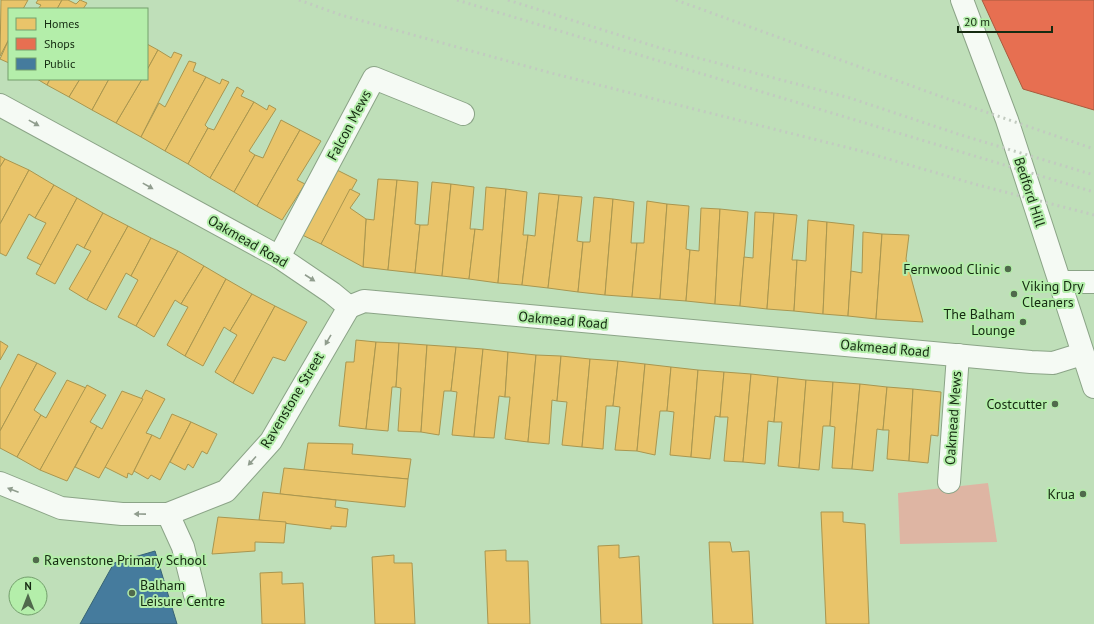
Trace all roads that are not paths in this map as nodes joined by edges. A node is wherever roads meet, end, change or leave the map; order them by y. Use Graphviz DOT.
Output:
graph roads {
  1 [pos="962,0"];
  2 [pos="0,104"];
  3 [pos="463,114"];
  4 [pos="279,257"];
  5 [pos="1060,282"];
  6 [pos="1094,282"];
  7 [pos="348,307"];
  8 [pos="1082,354"];
  9 [pos="958,355"];
  10 [pos="1094,387"];
  11 [pos="949,482"];
  12 [pos="0,483"];
  13 [pos="168,514"];
  14 [pos="195,595"];
  1 -- 5 [label="street, Bedford Hill"];
  2 -- 4 [label="street, Oakmead Road, one-way"];
  3 -- 4 [label="street, Falcon Mews"];
  4 -- 7 [label="street, Oakmead Road, one-way"];
  5 -- 6 [label="street"];
  5 -- 8 [label="street, Bedford Hill"];
  7 -- 9 [label="street, Oakmead Road"];
  7 -- 13 [label="street, Ravenstone Street, one-way"];
  8 -- 9 [label="street, Oakmead Road"];
  8 -- 10 [label="street, Bedford Hill"];
  9 -- 11 [label="street, Oakmead Mews"];
  13 -- 12 [label="street, Ravenstone Street, one-way"];
  13 -- 14 [label="street"];
}
